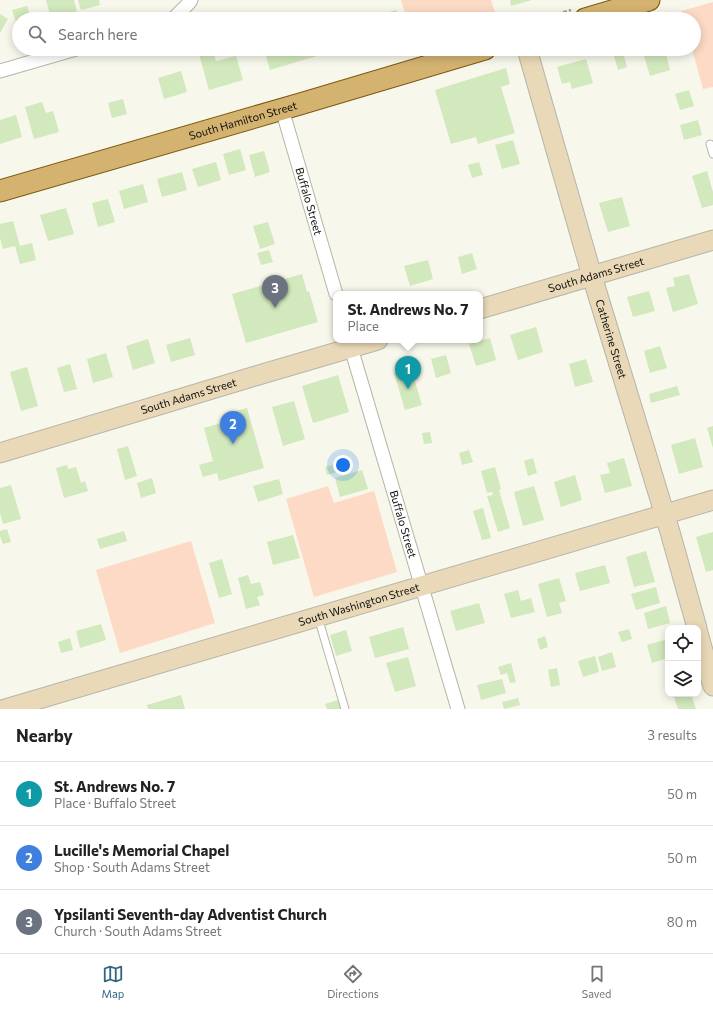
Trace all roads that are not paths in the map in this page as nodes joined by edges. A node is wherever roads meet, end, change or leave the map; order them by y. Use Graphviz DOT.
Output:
graph roads {
  1 [pos="191,0"];
  2 [pos="649,0"];
  3 [pos="180,12"];
  4 [pos="609,12"];
  5 [pos="52,56"];
  6 [pos="461,56"];
  7 [pos="529,56"];
  8 [pos="0,71"];
  9 [pos="282,109"];
  10 [pos="710,144"];
  11 [pos="713,154"];
  12 [pos="0,191"];
  13 [pos="713,240"];
  14 [pos="592,276"];
  15 [pos="335,291"];
  16 [pos="483,308"];
  17 [pos="350,344"];
  18 [pos="0,452"];
  19 [pos="713,500"];
  20 [pos="664,514"];
  21 [pos="422,586"];
  22 [pos="318,617"];
  23 [pos="696,625"];
  24 [pos="701,644"];
  25 [pos="713,686"];
  26 [pos="5,709"];
  27 [pos="345,709"];
  28 [pos="458,709"];
  1 -- 3 [label="street"];
  2 -- 4 [label="main road"];
  5 -- 8 [label="street"];
  6 -- 9 [label="main road, South Hamilton Street"];
  7 -- 14 [label="street, Catherine Street"];
  9 -- 12 [label="main road, South Hamilton Street"];
  9 -- 15 [label="street, Buffalo Street"];
  10 -- 11 [label="lane"];
  13 -- 14 [label="street, South Adams Street"];
  14 -- 16 [label="street, South Adams Street"];
  14 -- 20 [label="street, Catherine Street"];
  17 -- 18 [label="street, South Adams Street"];
  17 -- 21 [label="street, Buffalo Street"];
  19 -- 20 [label="street, South Washington Street"];
  20 -- 21 [label="street, South Washington Street"];
  20 -- 23 [label="street, Catherine Street"];
  21 -- 22 [label="street, South Washington Street"];
  21 -- 28 [label="street, Buffalo Street"];
  22 -- 26 [label="street, South Washington Street"];
  22 -- 27 [label="lane"];
  24 -- 25 [label="street"];
}
